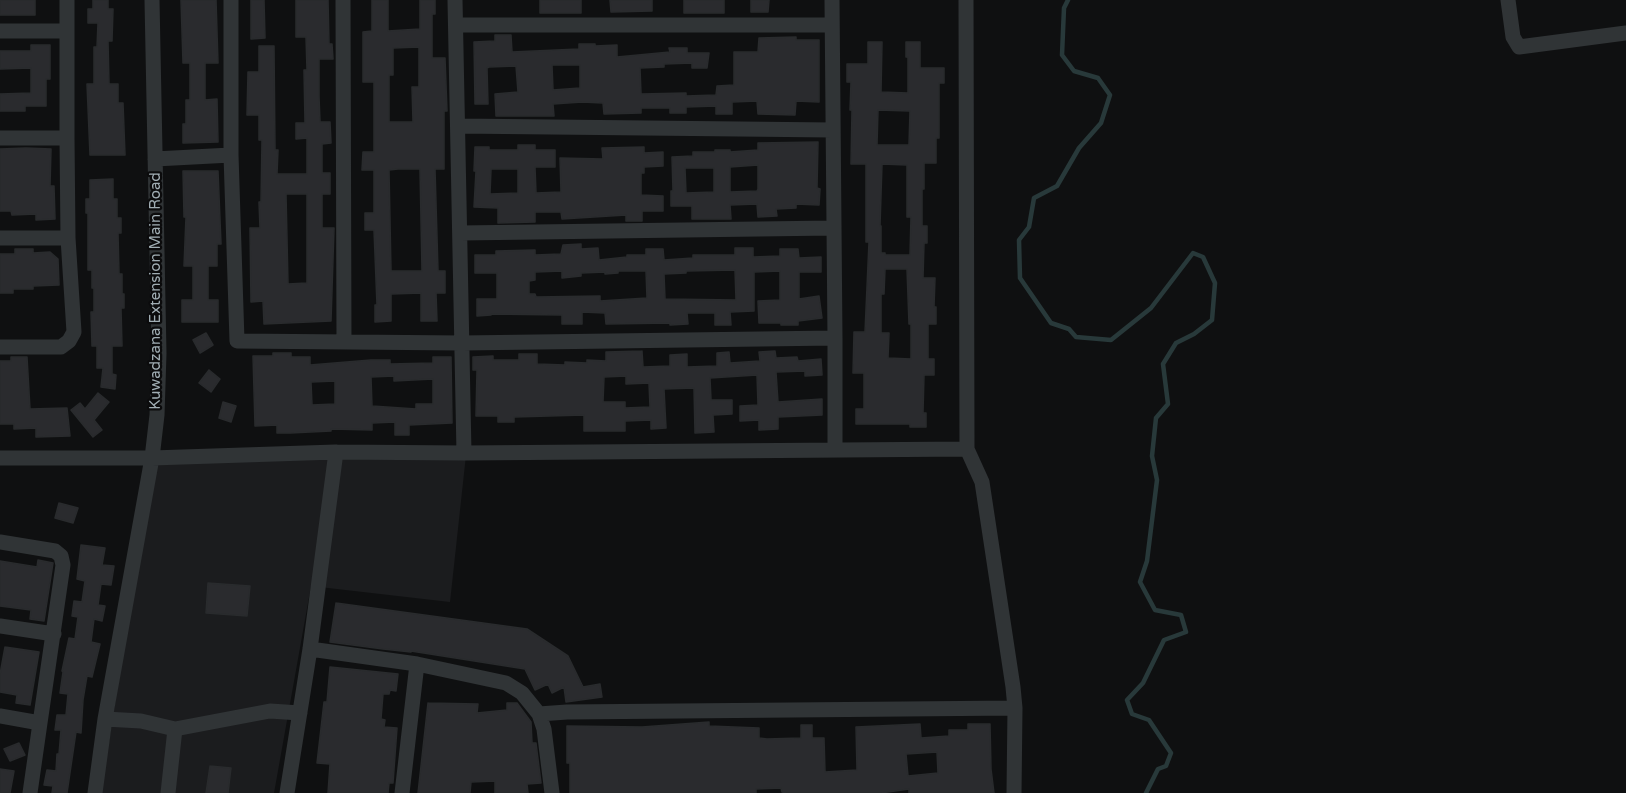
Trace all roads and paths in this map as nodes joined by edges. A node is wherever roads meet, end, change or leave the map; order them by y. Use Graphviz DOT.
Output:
graph roads {
  1 [pos="67,0"];
  2 [pos="152,0"];
  3 [pos="231,0"];
  4 [pos="343,0"];
  5 [pos="455,0"];
  6 [pos="832,0"];
  7 [pos="966,0"];
  8 [pos="1509,0"];
  9 [pos="456,25"];
  10 [pos="832,25"];
  11 [pos="66,31"];
  12 [pos="0,32"];
  13 [pos="1626,33"];
  14 [pos="458,126"];
  15 [pos="833,130"];
  16 [pos="0,138"];
  17 [pos="67,138"];
  18 [pos="231,156"];
  19 [pos="155,159"];
  20 [pos="833,228"];
  21 [pos="460,233"];
  22 [pos="0,238"];
  23 [pos="68,238"];
  24 [pos="835,338"];
  25 [pos="344,340"];
  26 [pos="462,343"];
  27 [pos="0,347"];
  28 [pos="967,448"];
  29 [pos="835,450"];
  30 [pos="336,452"];
  31 [pos="464,453"];
  32 [pos="0,458"];
  33 [pos="152,458"];
  34 [pos="0,542"];
  35 [pos="0,626"];
  36 [pos="54,634"];
  37 [pos="310,649"];
  38 [pos="417,664"];
  39 [pos="1015,708"];
  40 [pos="300,713"];
  41 [pos="539,714"];
  42 [pos="0,716"];
  43 [pos="105,719"];
  44 [pos="40,723"];
  45 [pos="175,729"];
  46 [pos="30,793"];
  47 [pos="95,793"];
  48 [pos="168,793"];
  49 [pos="287,793"];
  50 [pos="402,793"];
  51 [pos="552,793"];
  52 [pos="1014,793"];
  1 -- 11 [label="street"];
  2 -- 19 [label="street, Kuwadzana Extension Main Road"];
  3 -- 18 [label="street"];
  4 -- 25 [label="street"];
  5 -- 9 [label="street"];
  6 -- 10 [label="street"];
  7 -- 28 [label="street"];
  8 -- 13 [label="street"];
  9 -- 10 [label="street"];
  9 -- 14 [label="street"];
  10 -- 15 [label="street"];
  11 -- 12 [label="street"];
  11 -- 17 [label="street"];
  14 -- 15 [label="street"];
  14 -- 21 [label="street"];
  15 -- 20 [label="street"];
  16 -- 17 [label="street"];
  17 -- 23 [label="street"];
  18 -- 19 [label="street"];
  18 -- 25 [label="street"];
  19 -- 33 [label="street, Kuwadzana Extension Main Road"];
  20 -- 21 [label="street"];
  20 -- 24 [label="street"];
  21 -- 26 [label="street"];
  22 -- 23 [label="street"];
  23 -- 27 [label="street"];
  24 -- 26 [label="street"];
  24 -- 29 [label="street"];
  25 -- 26 [label="street"];
  26 -- 31 [label="street"];
  28 -- 29 [label="street"];
  28 -- 39 [label="street"];
  29 -- 31 [label="street"];
  30 -- 31 [label="street"];
  30 -- 33 [label="street"];
  30 -- 37 [label="street"];
  32 -- 33 [label="street"];
  33 -- 43 [label="street, Kuwadzana Extension Main Road"];
  34 -- 36 [label="street"];
  35 -- 36 [label="street"];
  36 -- 44 [label="street"];
  37 -- 38 [label="street"];
  37 -- 40 [label="street"];
  38 -- 41 [label="street"];
  38 -- 50 [label="street"];
  39 -- 41 [label="street"];
  39 -- 52 [label="street"];
  40 -- 45 [label="street"];
  40 -- 49 [label="street"];
  41 -- 51 [label="street"];
  42 -- 44 [label="street"];
  43 -- 45 [label="street"];
  43 -- 47 [label="street, Kuwadzana Extension Main Road"];
  44 -- 46 [label="street"];
  45 -- 48 [label="street"];
}
